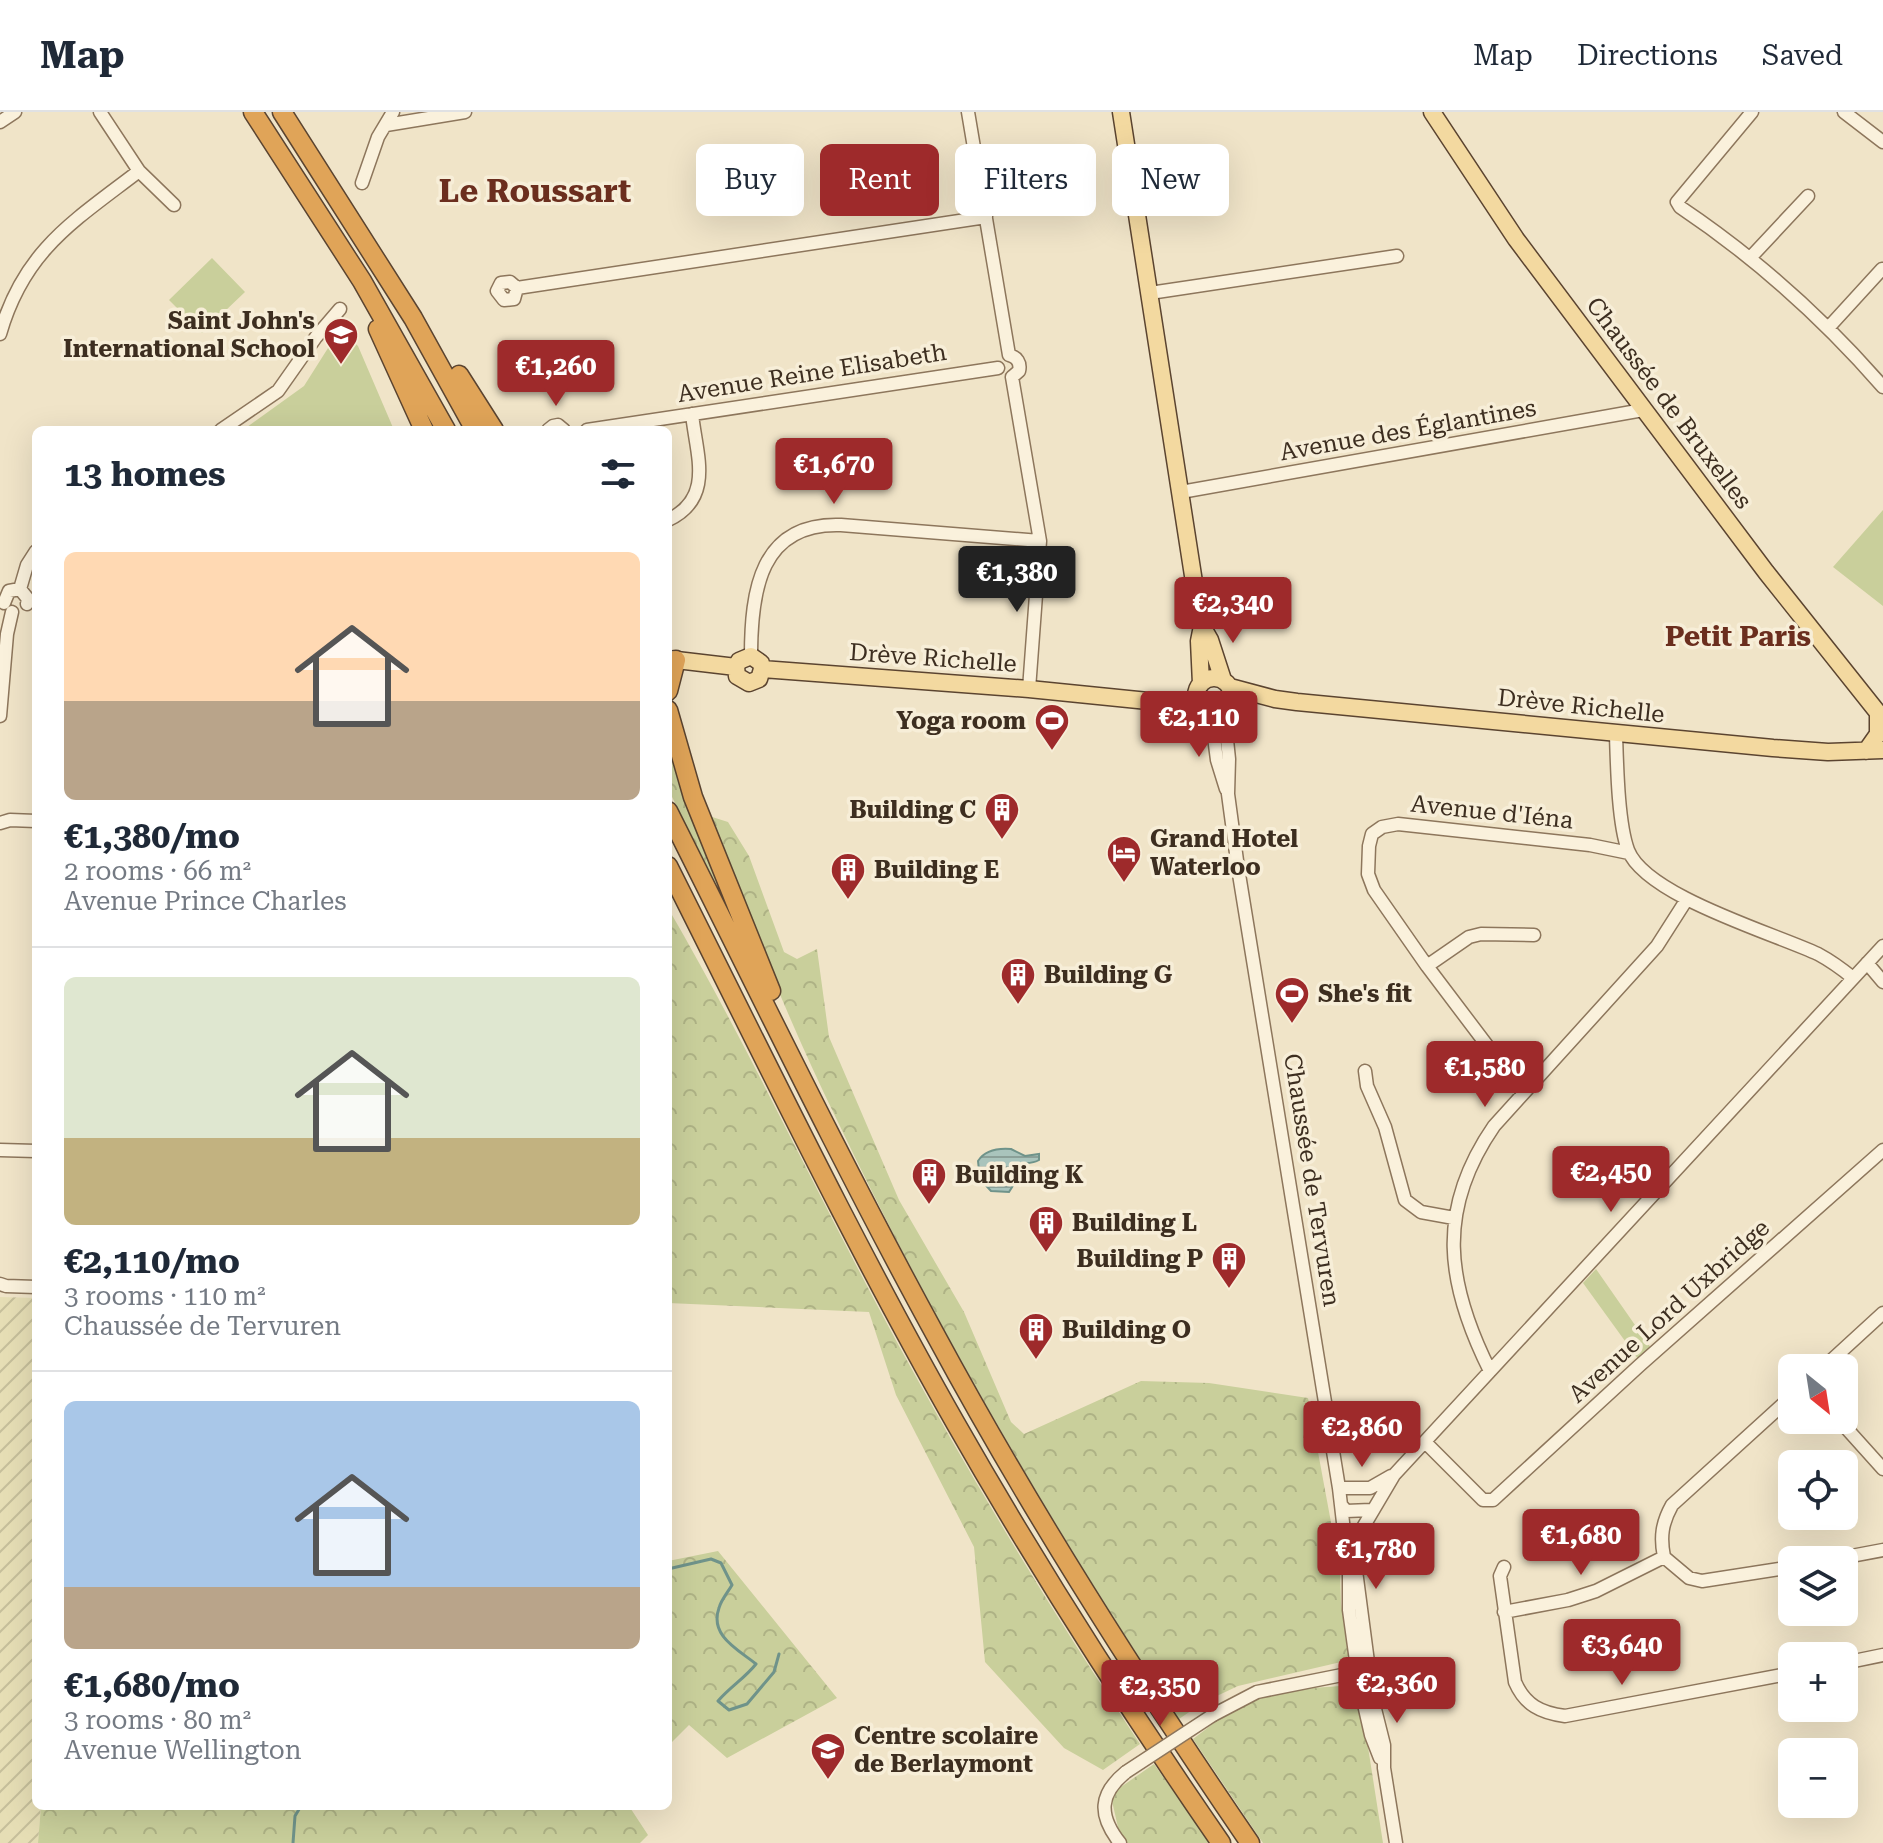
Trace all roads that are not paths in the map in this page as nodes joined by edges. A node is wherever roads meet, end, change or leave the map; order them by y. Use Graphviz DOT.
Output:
graph roads {
  1 [pos="15,112"];
  2 [pos="101,112"];
  3 [pos="253,112"];
  4 [pos="282,112"];
  5 [pos="393,112"];
  6 [pos="465,112"];
  7 [pos="968,112"];
  8 [pos="1121,112"];
  9 [pos="1432,112"];
  10 [pos="1440,112"];
  11 [pos="1752,112"];
  12 [pos="1844,112"];
  13 [pos="0,122"];
  14 [pos="386,125"];
  15 [pos="1444,129"];
  16 [pos="1883,142"];
  17 [pos="139,171"];
  18 [pos="362,183"];
  19 [pos="1808,196"];
  20 [pos="174,205"];
  21 [pos="986,217"];
  22 [pos="1397,256"];
  23 [pos="1750,258"];
  24 [pos="1882,269"];
  25 [pos="362,281"];
  26 [pos="517,288"];
  27 [pos="1150,293"];
  28 [pos="340,309"];
  29 [pos="413,318"];
  30 [pos="1829,327"];
  31 [pos="0,334"];
  32 [pos="1009,355"];
  33 [pos="998,368"];
  34 [pos="1012,377"];
  35 [pos="1883,387"];
  36 [pos="1643,410"];
  37 [pos="692,414"];
  38 [pos="227,426"];
  39 [pos="422,426"];
  40 [pos="444,426"];
  41 [pos="473,426"];
  42 [pos="491,426"];
  43 [pos="613,426"];
  44 [pos="1181,492"];
  45 [pos="672,517"];
  46 [pos="1040,541"];
  47 [pos="32,556"];
  48 [pos="20,589"];
  49 [pos="32,604"];
  50 [pos="5,606"];
  51 [pos="751,656"];
  52 [pos="672,660"];
  53 [pos="736,667"];
  54 [pos="762,669"];
  55 [pos="1029,689"];
  56 [pos="1215,698"];
  57 [pos="0,716"];
  58 [pos="1881,717"];
  59 [pos="672,724"];
  60 [pos="1616,735"];
  61 [pos="1875,751"];
  62 [pos="672,819"];
  63 [pos="32,821"];
  64 [pos="0,823"];
  65 [pos="1629,853"];
  66 [pos="672,874"];
  67 [pos="1687,899"];
  68 [pos="672,902"];
  69 [pos="1534,935"];
  70 [pos="1883,946"];
  71 [pos="1867,963"];
  72 [pos="718,965"];
  73 [pos="1427,966"];
  74 [pos="1853,978"];
  75 [pos="1883,982"];
  76 [pos="783,1040"];
  77 [pos="1365,1071"];
  78 [pos="1523,1093"];
  79 [pos="0,1150"];
  80 [pos="1883,1150"];
  81 [pos="32,1151"];
  82 [pos="1454,1218"];
  83 [pos="0,1284"];
  84 [pos="32,1287"];
  85 [pos="1883,1313"];
  86 [pos="1838,1354"];
  87 [pos="1490,1371"];
  88 [pos="1778,1409"];
  89 [pos="1852,1434"];
  90 [pos="1425,1442"];
  91 [pos="1883,1469"];
  92 [pos="1394,1475"];
  93 [pos="1339,1488"];
  94 [pos="1342,1506"];
  95 [pos="1371,1510"];
  96 [pos="1345,1526"];
  97 [pos="1352,1546"];
  98 [pos="1883,1550"];
  99 [pos="1858,1555"];
  100 [pos="1664,1557"];
  101 [pos="1504,1567"];
  102 [pos="1778,1569"];
  103 [pos="1504,1612"];
  104 [pos="1883,1655"];
  105 [pos="1858,1660"];
  106 [pos="1362,1662"];
  107 [pos="1347,1674"];
  108 [pos="1778,1676"];
  109 [pos="1365,1685"];
  110 [pos="1120,1843"];
  111 [pos="1221,1843"];
  112 [pos="1250,1843"];
  113 [pos="1396,1843"];
  1 -- 13 [label="street"];
  2 -- 17 [label="street"];
  3 -- 25 [label="highway"];
  4 -- 29 [label="highway"];
  5 -- 14 [label="street"];
  6 -- 14 [label="street"];
  7 -- 21 [label="street"];
  8 -- 27 [label="main road, Chaussée de Tervuren"];
  9 -- 15 [label="main road, Chaussée de Bruxelles"];
  10 -- 15 [label="street"];
  11 -- 23 [label="street"];
  12 -- 16 [label="street"];
  14 -- 18 [label="street"];
  15 -- 36 [label="main road, Chaussée de Bruxelles"];
  17 -- 20 [label="street"];
  17 -- 31 [label="street"];
  19 -- 23 [label="street"];
  21 -- 26 [label="street"];
  21 -- 32 [label="street"];
  22 -- 27 [label="street"];
  23 -- 30 [label="street"];
  24 -- 30 [label="street"];
  25 -- 39 [label="highway"];
  25 -- 40 [label="highway"];
  27 -- 44 [label="main road, Chaussée de Tervuren"];
  28 -- 38 [label="street"];
  29 -- 41 [label="highway"];
  29 -- 42 [label="highway"];
  30 -- 35 [label="street"];
  32 -- 33 [label="street"];
  32 -- 34 [label="street"];
  33 -- 34 [label="street"];
  33 -- 37 [label="street, Avenue Reine Elisabeth"];
  34 -- 46 [label="street"];
  36 -- 44 [label="street, Avenue des Églantines"];
  36 -- 58 [label="main road, Chaussée de Bruxelles"];
  37 -- 43 [label="street, Avenue Reine Elisabeth"];
  37 -- 45 [label="street"];
  44 -- 56 [label="main road, Chaussée de Tervuren"];
  46 -- 51 [label="street"];
  46 -- 55 [label="street"];
  47 -- 48 [label="street"];
  48 -- 49 [label="street"];
  48 -- 50 [label="street"];
  49 -- 50 [label="street"];
  50 -- 57 [label="street"];
  51 -- 53 [label="main road"];
  51 -- 54 [label="main road"];
  52 -- 53 [label="main road"];
  53 -- 54 [label="main road"];
  54 -- 55 [label="main road, Drève Richelle"];
  55 -- 56 [label="main road, Drève Richelle"];
  56 -- 60 [label="main road, Drève Richelle"];
  56 -- 93 [label="street, Chaussée de Tervuren"];
  58 -- 61 [label="main road, Chaussée de Bruxelles"];
  59 -- 76 [label="highway"];
  60 -- 61 [label="main road, Drève Richelle"];
  60 -- 65 [label="street"];
  62 -- 76 [label="highway"];
  63 -- 64 [label="street"];
  65 -- 67 [label="street"];
  65 -- 73 [label="street, Avenue d'Iéna"];
  66 -- 72 [label="highway"];
  67 -- 74 [label="street"];
  67 -- 78 [label="street"];
  68 -- 72 [label="highway"];
  69 -- 73 [label="street"];
  70 -- 71 [label="street"];
  71 -- 74 [label="street"];
  71 -- 75 [label="street"];
  72 -- 111 [label="highway"];
  73 -- 78 [label="street, Avenue d'Iéna"];
  74 -- 87 [label="street"];
  76 -- 112 [label="highway"];
  77 -- 82 [label="street"];
  78 -- 82 [label="street"];
  79 -- 81 [label="street"];
  80 -- 90 [label="street, Avenue Lord Uxbridge"];
  82 -- 87 [label="street"];
  83 -- 84 [label="street"];
  85 -- 86 [label="street"];
  87 -- 90 [label="street"];
  88 -- 100 [label="street"];
  89 -- 91 [label="street"];
  90 -- 92 [label="street"];
  92 -- 93 [label="street"];
  92 -- 95 [label="street"];
  93 -- 94 [label="street, Chaussée de Tervuren"];
  94 -- 95 [label="street"];
  94 -- 96 [label="street, Chaussée de Tervuren"];
  95 -- 97 [label="street"];
  96 -- 97 [label="street, Chaussée de Tervuren"];
  96 -- 106 [label="street, Chaussée de Tervuren"];
  97 -- 106 [label="street, Chaussée de Tervuren"];
  98 -- 99 [label="street"];
  100 -- 102 [label="street"];
  100 -- 103 [label="street"];
  101 -- 103 [label="street"];
  103 -- 108 [label="street"];
  104 -- 105 [label="street"];
  106 -- 107 [label="street"];
  106 -- 109 [label="street"];
  107 -- 109 [label="street"];
  107 -- 110 [label="street, bridge"];
  109 -- 113 [label="street"];
}
